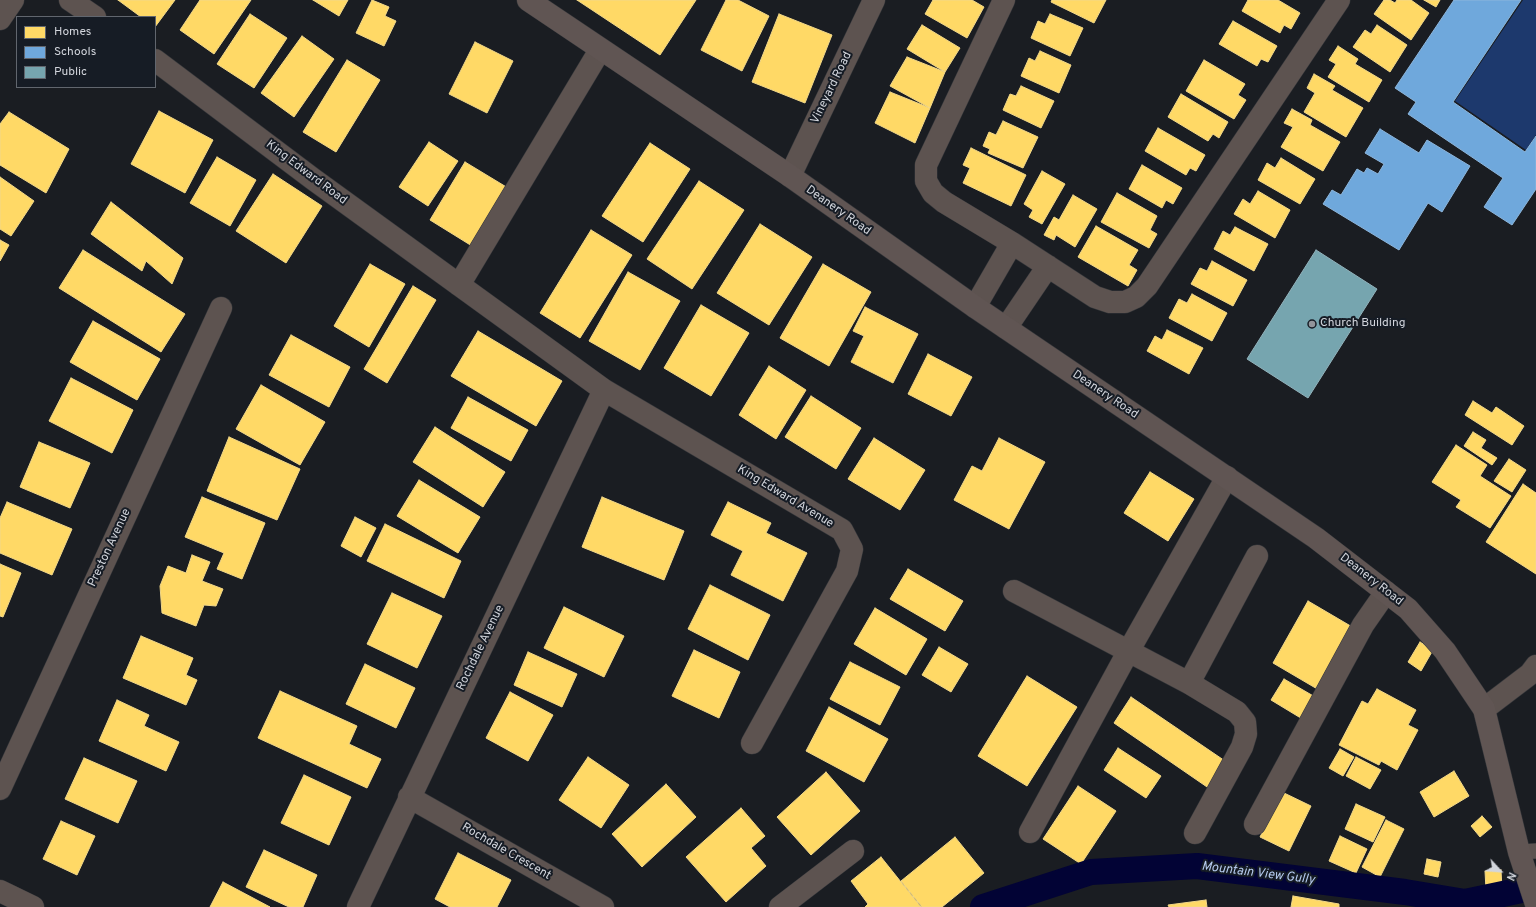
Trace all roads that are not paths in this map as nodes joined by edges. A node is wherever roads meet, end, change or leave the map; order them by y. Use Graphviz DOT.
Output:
graph roads {
  1 [pos="13,0"];
  2 [pos="70,0"];
  3 [pos="528,0"];
  4 [pos="874,0"];
  5 [pos="1004,0"];
  6 [pos="1339,0"];
  7 [pos="94,16"];
  8 [pos="0,19"];
  9 [pos="600,50"];
  10 [pos="156,61"];
  11 [pos="790,176"];
  12 [pos="1012,243"];
  13 [pos="1048,266"];
  14 [pos="458,284"];
  15 [pos="975,307"];
  16 [pos="221,308"];
  17 [pos="1006,328"];
  18 [pos="604,390"];
  19 [pos="1227,477"];
  20 [pos="1257,556"];
  21 [pos="1014,592"];
  22 [pos="1386,592"];
  23 [pos="1128,652"];
  24 [pos="1536,666"];
  25 [pos="1189,683"];
  26 [pos="1484,709"];
  27 [pos="752,743"];
  28 [pos="0,789"];
  29 [pos="410,797"];
  30 [pos="1255,824"];
  31 [pos="1030,832"];
  32 [pos="1195,833"];
  33 [pos="853,851"];
  34 [pos="1529,874"];
  35 [pos="0,891"];
  36 [pos="33,907"];
  37 [pos="358,907"];
  38 [pos="603,907"];
  39 [pos="780,907"];
  1 -- 8 [label="street"];
  2 -- 7 [label="street"];
  3 -- 9 [label="street, Deanery Road"];
  4 -- 11 [label="street, Vineyard Road"];
  5 -- 12 [label="street"];
  6 -- 13 [label="street"];
  9 -- 11 [label="street, Deanery Road"];
  9 -- 14 [label="street"];
  10 -- 14 [label="street, King Edward Road"];
  11 -- 15 [label="street, Deanery Road"];
  12 -- 13 [label="street"];
  12 -- 15 [label="street"];
  13 -- 17 [label="street"];
  14 -- 18 [label="street, King Edward Road"];
  15 -- 17 [label="street, Deanery Road"];
  16 -- 28 [label="street, Preston Avenue"];
  17 -- 19 [label="street, Deanery Road"];
  18 -- 27 [label="street, King Edward Avenue"];
  18 -- 29 [label="street, Rochdale Avenue"];
  19 -- 22 [label="street, Deanery Road"];
  19 -- 23 [label="street"];
  20 -- 25 [label="street"];
  21 -- 23 [label="street"];
  22 -- 26 [label="street, Deanery Road"];
  22 -- 30 [label="street"];
  23 -- 25 [label="street"];
  23 -- 31 [label="street"];
  24 -- 26 [label="street"];
  25 -- 32 [label="street"];
  26 -- 34 [label="street, Deanery Road"];
  29 -- 37 [label="street, Rochdale Avenue"];
  29 -- 38 [label="street, Rochdale Crescent"];
  33 -- 39 [label="street"];
  35 -- 36 [label="street"];
}
